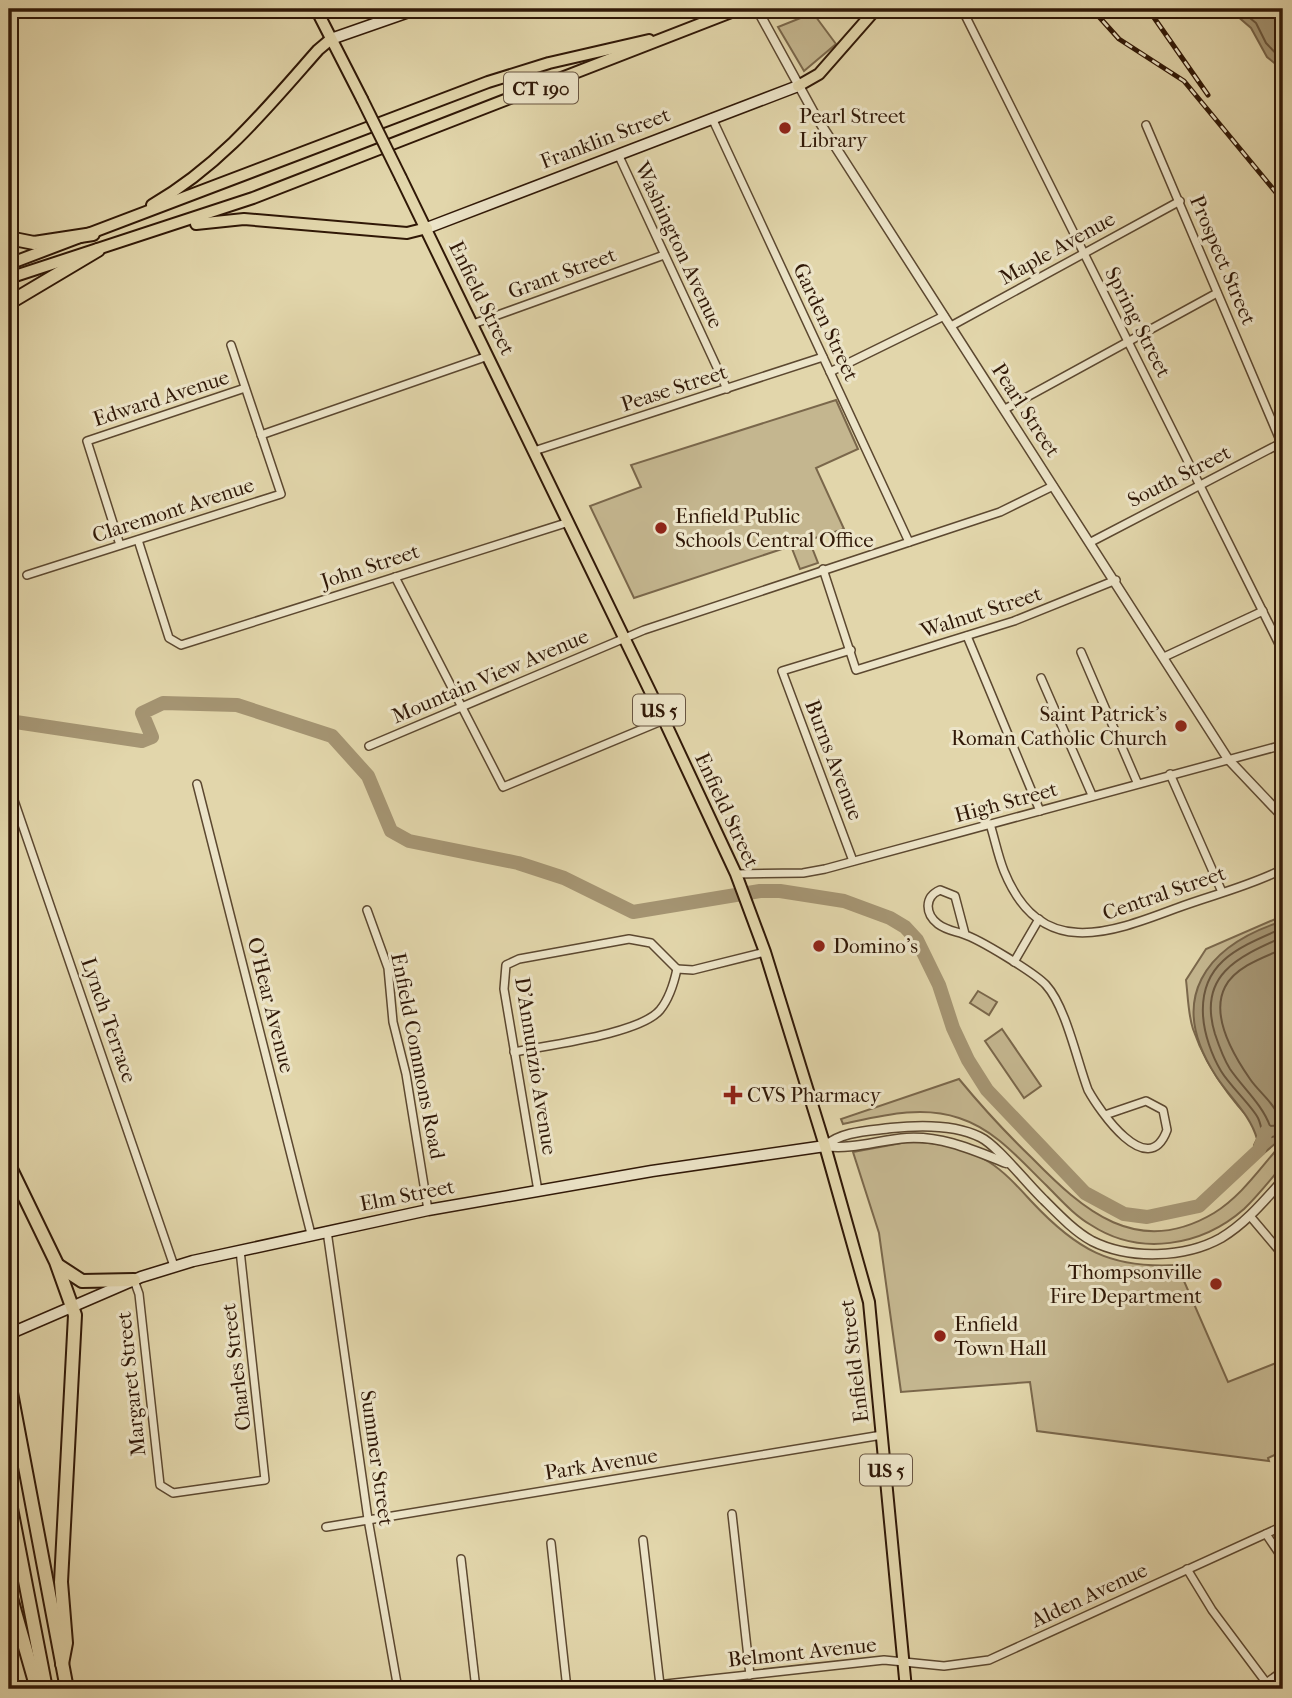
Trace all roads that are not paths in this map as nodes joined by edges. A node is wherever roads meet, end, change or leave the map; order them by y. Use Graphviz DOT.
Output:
graph roads {
  1 [pos="316,9"];
  2 [pos="417,9"];
  3 [pos="739,9"];
  4 [pos="757,9"];
  5 [pos="876,9"];
  6 [pos="962,9"];
  7 [pos="673,35"];
  8 [pos="331,39"];
  9 [pos="798,86"];
  10 [pos="712,118"];
  11 [pos="1146,125"];
  12 [pos="618,154"];
  13 [pos="1180,201"];
  14 [pos="136,217"];
  15 [pos="172,227"];
  16 [pos="427,228"];
  17 [pos="93,233"];
  18 [pos="9,238"];
  19 [pos="98,250"];
  20 [pos="1084,253"];
  21 [pos="664,255"];
  22 [pos="9,264"];
  23 [pos="9,278"];
  24 [pos="1217,293"];
  25 [pos="9,303"];
  26 [pos="944,316"];
  27 [pos="473,324"];
  28 [pos="951,327"];
  29 [pos="1128,341"];
  30 [pos="231,345"];
  31 [pos="488,356"];
  32 [pos="823,357"];
  33 [pos="830,372"];
  34 [pos="245,388"];
  35 [pos="727,389"];
  36 [pos="1005,409"];
  37 [pos="261,435"];
  38 [pos="1283,444"];
  39 [pos="534,451"];
  40 [pos="1200,484"];
  41 [pos="1053,485"];
  42 [pos="569,522"];
  43 [pos="138,540"];
  44 [pos="909,541"];
  45 [pos="1091,542"];
  46 [pos="120,545"];
  47 [pos="823,569"];
  48 [pos="27,575"];
  49 [pos="395,577"];
  50 [pos="1116,580"];
  51 [pos="1263,611"];
  52 [pos="967,636"];
  53 [pos="625,638"];
  54 [pos="850,650"];
  55 [pos="1081,652"];
  56 [pos="1283,652"];
  57 [pos="1164,657"];
  58 [pos="1041,678"];
  59 [pos="463,708"];
  60 [pos="664,720"];
  61 [pos="1283,745"];
  62 [pos="369,746"];
  63 [pos="1228,759"];
  64 [pos="1170,774"];
  65 [pos="1137,782"];
  66 [pos="197,784"];
  67 [pos="9,786"];
  68 [pos="1092,795"];
  69 [pos="1040,811"];
  70 [pos="1283,817"];
  71 [pos="990,824"];
  72 [pos="853,861"];
  73 [pos="1283,869"];
  74 [pos="736,874"];
  75 [pos="1222,892"];
  76 [pos="367,910"];
  77 [pos="1040,919"];
  78 [pos="965,934"];
  79 [pos="765,952"];
  80 [pos="1014,962"];
  81 [pos="677,969"];
  82 [pos="514,1052"];
  83 [pos="1105,1115"];
  84 [pos="825,1146"];
  85 [pos="1006,1163"];
  86 [pos="9,1165"];
  87 [pos="1283,1180"];
  88 [pos="538,1191"];
  89 [pos="428,1210"];
  90 [pos="1250,1216"];
  91 [pos="327,1231"];
  92 [pos="311,1234"];
  93 [pos="240,1250"];
  94 [pos="1283,1255"];
  95 [pos="56,1262"];
  96 [pos="174,1266"];
  97 [pos="134,1280"];
  98 [pos="73,1306"];
  99 [pos="9,1334"];
  100 [pos="9,1382"];
  101 [pos="882,1435"];
  102 [pos="160,1485"];
  103 [pos="9,1498"];
  104 [pos="732,1514"];
  105 [pos="368,1519"];
  106 [pos="1283,1526"];
  107 [pos="326,1527"];
  108 [pos="1266,1534"];
  109 [pos="643,1540"];
  110 [pos="551,1543"];
  111 [pos="461,1559"];
  112 [pos="1283,1559"];
  113 [pos="1187,1569"];
  114 [pos="9,1591"];
  115 [pos="903,1663"];
  116 [pos="62,1664"];
  117 [pos="1283,1671"];
  118 [pos="750,1675"];
  119 [pos="660,1685"];
  120 [pos="1269,1686"];
  121 [pos="37,1689"];
  122 [pos="46,1689"];
  123 [pos="67,1689"];
  124 [pos="398,1689"];
  125 [pos="476,1689"];
  126 [pos="567,1689"];
  127 [pos="620,1689"];
  128 [pos="905,1689"];
  1 -- 8 [label="main road, Enfield Street / US 5"];
  2 -- 8 [label="main road"];
  3 -- 7 [label="main road, CT 190"];
  4 -- 9 [label="street, Pearl Street"];
  5 -- 9 [label="main road"];
  6 -- 20 [label="street, Spring Street"];
  7 -- 14 [label="main road, CT 190"];
  7 -- 15 [label="main road, CT 190"];
  8 -- 14 [label="main road"];
  8 -- 16 [label="main road, Enfield Street / US 5, bridge"];
  9 -- 10 [label="main road, Franklin Street"];
  9 -- 26 [label="street, Pearl Street"];
  10 -- 12 [label="main road, Franklin Street"];
  10 -- 32 [label="street, Garden Street"];
  11 -- 13 [label="street, Prospect Street"];
  12 -- 16 [label="main road, Franklin Street"];
  12 -- 21 [label="street, Washington Avenue"];
  13 -- 20 [label="street, Maple Avenue"];
  13 -- 24 [label="street, Prospect Street"];
  14 -- 17 [label="main road, CT 190"];
  15 -- 16 [label="main road"];
  15 -- 19 [label="main road, CT 190"];
  16 -- 27 [label="main road, Enfield Street / US 5"];
  17 -- 18 [label="highway"];
  17 -- 22 [label="main road, CT 190"];
  19 -- 23 [label="main road, CT 190"];
  19 -- 25 [label="highway"];
  20 -- 28 [label="street, Maple Avenue"];
  20 -- 29 [label="street, Spring Street"];
  21 -- 27 [label="street, Grant Street"];
  21 -- 35 [label="street, Washington Avenue"];
  24 -- 29 [label="street"];
  24 -- 38 [label="street, Prospect Street"];
  26 -- 28 [label="street, Pearl Street"];
  26 -- 33 [label="street"];
  27 -- 31 [label="main road, Enfield Street / US 5"];
  28 -- 36 [label="street, Pearl Street"];
  29 -- 36 [label="street"];
  29 -- 40 [label="street, Spring Street"];
  30 -- 34 [label="street"];
  31 -- 37 [label="street"];
  31 -- 39 [label="main road, Enfield Street / US 5"];
  32 -- 33 [label="street, Garden Street"];
  32 -- 35 [label="street, Pease Street"];
  33 -- 44 [label="street, Garden Street"];
  34 -- 37 [label="street"];
  34 -- 46 [label="street, Edward Avenue"];
  35 -- 39 [label="street, Pease Street"];
  36 -- 41 [label="street, Pearl Street"];
  37 -- 43 [label="street, Claremont Avenue"];
  38 -- 40 [label="street, South Street"];
  39 -- 42 [label="main road, Enfield Street / US 5"];
  40 -- 45 [label="street, South Street"];
  40 -- 51 [label="street, Spring Street"];
  41 -- 44 [label="street, Mountain View Avenue"];
  41 -- 45 [label="street, Pearl Street"];
  42 -- 49 [label="street, John Street"];
  42 -- 53 [label="main road, Enfield Street / US 5"];
  43 -- 46 [label="street, Claremont Avenue"];
  43 -- 49 [label="street, John Street"];
  44 -- 47 [label="street, Mountain View Avenue"];
  45 -- 50 [label="street, Pearl Street"];
  46 -- 48 [label="street, Claremont Avenue"];
  47 -- 53 [label="street, Mountain View Avenue"];
  47 -- 54 [label="street"];
  49 -- 59 [label="street"];
  50 -- 52 [label="street, Walnut Street"];
  50 -- 57 [label="street, Pearl Street"];
  51 -- 56 [label="street, Spring Street"];
  51 -- 57 [label="street"];
  52 -- 54 [label="street, Walnut Street"];
  52 -- 69 [label="street"];
  53 -- 59 [label="street, Mountain View Avenue"];
  53 -- 60 [label="main road, Enfield Street / US 5"];
  54 -- 72 [label="street, Burns Avenue"];
  55 -- 65 [label="street"];
  57 -- 63 [label="street, Pearl Street"];
  58 -- 68 [label="street"];
  59 -- 60 [label="street"];
  59 -- 62 [label="street, Mountain View Avenue"];
  60 -- 74 [label="main road, Enfield Street / US 5"];
  61 -- 63 [label="street, High Street"];
  63 -- 64 [label="street, High Street"];
  63 -- 70 [label="street, Pearl Street"];
  64 -- 65 [label="street, High Street"];
  64 -- 75 [label="street"];
  65 -- 68 [label="street, High Street"];
  66 -- 92 [label="street, O'Hear Avenue"];
  67 -- 96 [label="street, Lynch Terrace"];
  68 -- 69 [label="street, High Street"];
  69 -- 71 [label="street, High Street"];
  71 -- 72 [label="street, High Street"];
  71 -- 77 [label="street, Central Street"];
  72 -- 74 [label="street, High Street"];
  73 -- 75 [label="street, Central Street"];
  74 -- 79 [label="main road, Enfield Street / US 5"];
  75 -- 77 [label="street, Central Street"];
  76 -- 89 [label="street, Enfield Commons Road"];
  77 -- 80 [label="street"];
  78 -- 78 [label="street"];
  78 -- 80 [label="street"];
  79 -- 81 [label="street"];
  79 -- 84 [label="main road, Enfield Street / US 5"];
  80 -- 83 [label="street"];
  81 -- 82 [label="street"];
  81 -- 82 [label="street, D'Annunzio Avenue"];
  82 -- 88 [label="street, D'Annunzio Avenue"];
  83 -- 83 [label="street"];
  84 -- 85 [label="street"];
  84 -- 85 [label="street"];
  84 -- 88 [label="main road, Elm Street"];
  84 -- 101 [label="main road, Enfield Street / US 5"];
  85 -- 90 [label="street"];
  86 -- 95 [label="highway"];
  87 -- 90 [label="street"];
  88 -- 89 [label="main road, Elm Street"];
  89 -- 91 [label="main road, Elm Street"];
  90 -- 94 [label="street"];
  91 -- 92 [label="main road, Elm Street"];
  91 -- 105 [label="street, Summer Street"];
  92 -- 93 [label="main road, Elm Street"];
  93 -- 96 [label="main road, Elm Street"];
  93 -- 102 [label="street, Charles Street"];
  95 -- 97 [label="highway"];
  95 -- 98 [label="highway"];
  96 -- 97 [label="main road, Elm Street"];
  97 -- 98 [label="main road, Elm Street"];
  97 -- 102 [label="street, Margaret Street"];
  98 -- 99 [label="main road, Elm Street"];
  98 -- 116 [label="highway"];
  100 -- 116 [label="highway"];
  101 -- 105 [label="street, Park Avenue"];
  101 -- 115 [label="main road, Enfield Street / US 5"];
  103 -- 122 [label="highway"];
  104 -- 118 [label="street"];
  105 -- 107 [label="street, Park Avenue"];
  105 -- 124 [label="street, Summer Street"];
  106 -- 108 [label="street, Alden Avenue"];
  108 -- 112 [label="street"];
  108 -- 113 [label="street, Alden Avenue"];
  109 -- 119 [label="street"];
  110 -- 126 [label="street"];
  111 -- 125 [label="street"];
  113 -- 115 [label="street, Alden Avenue"];
  113 -- 120 [label="street"];
  114 -- 121 [label="highway"];
  115 -- 118 [label="street, Belmont Avenue"];
  115 -- 128 [label="main road, Enfield Street / US 5"];
  116 -- 123 [label="highway"];
  117 -- 120 [label="street"];
  118 -- 119 [label="street, Belmont Avenue"];
  119 -- 127 [label="street, Belmont Avenue"];
}
